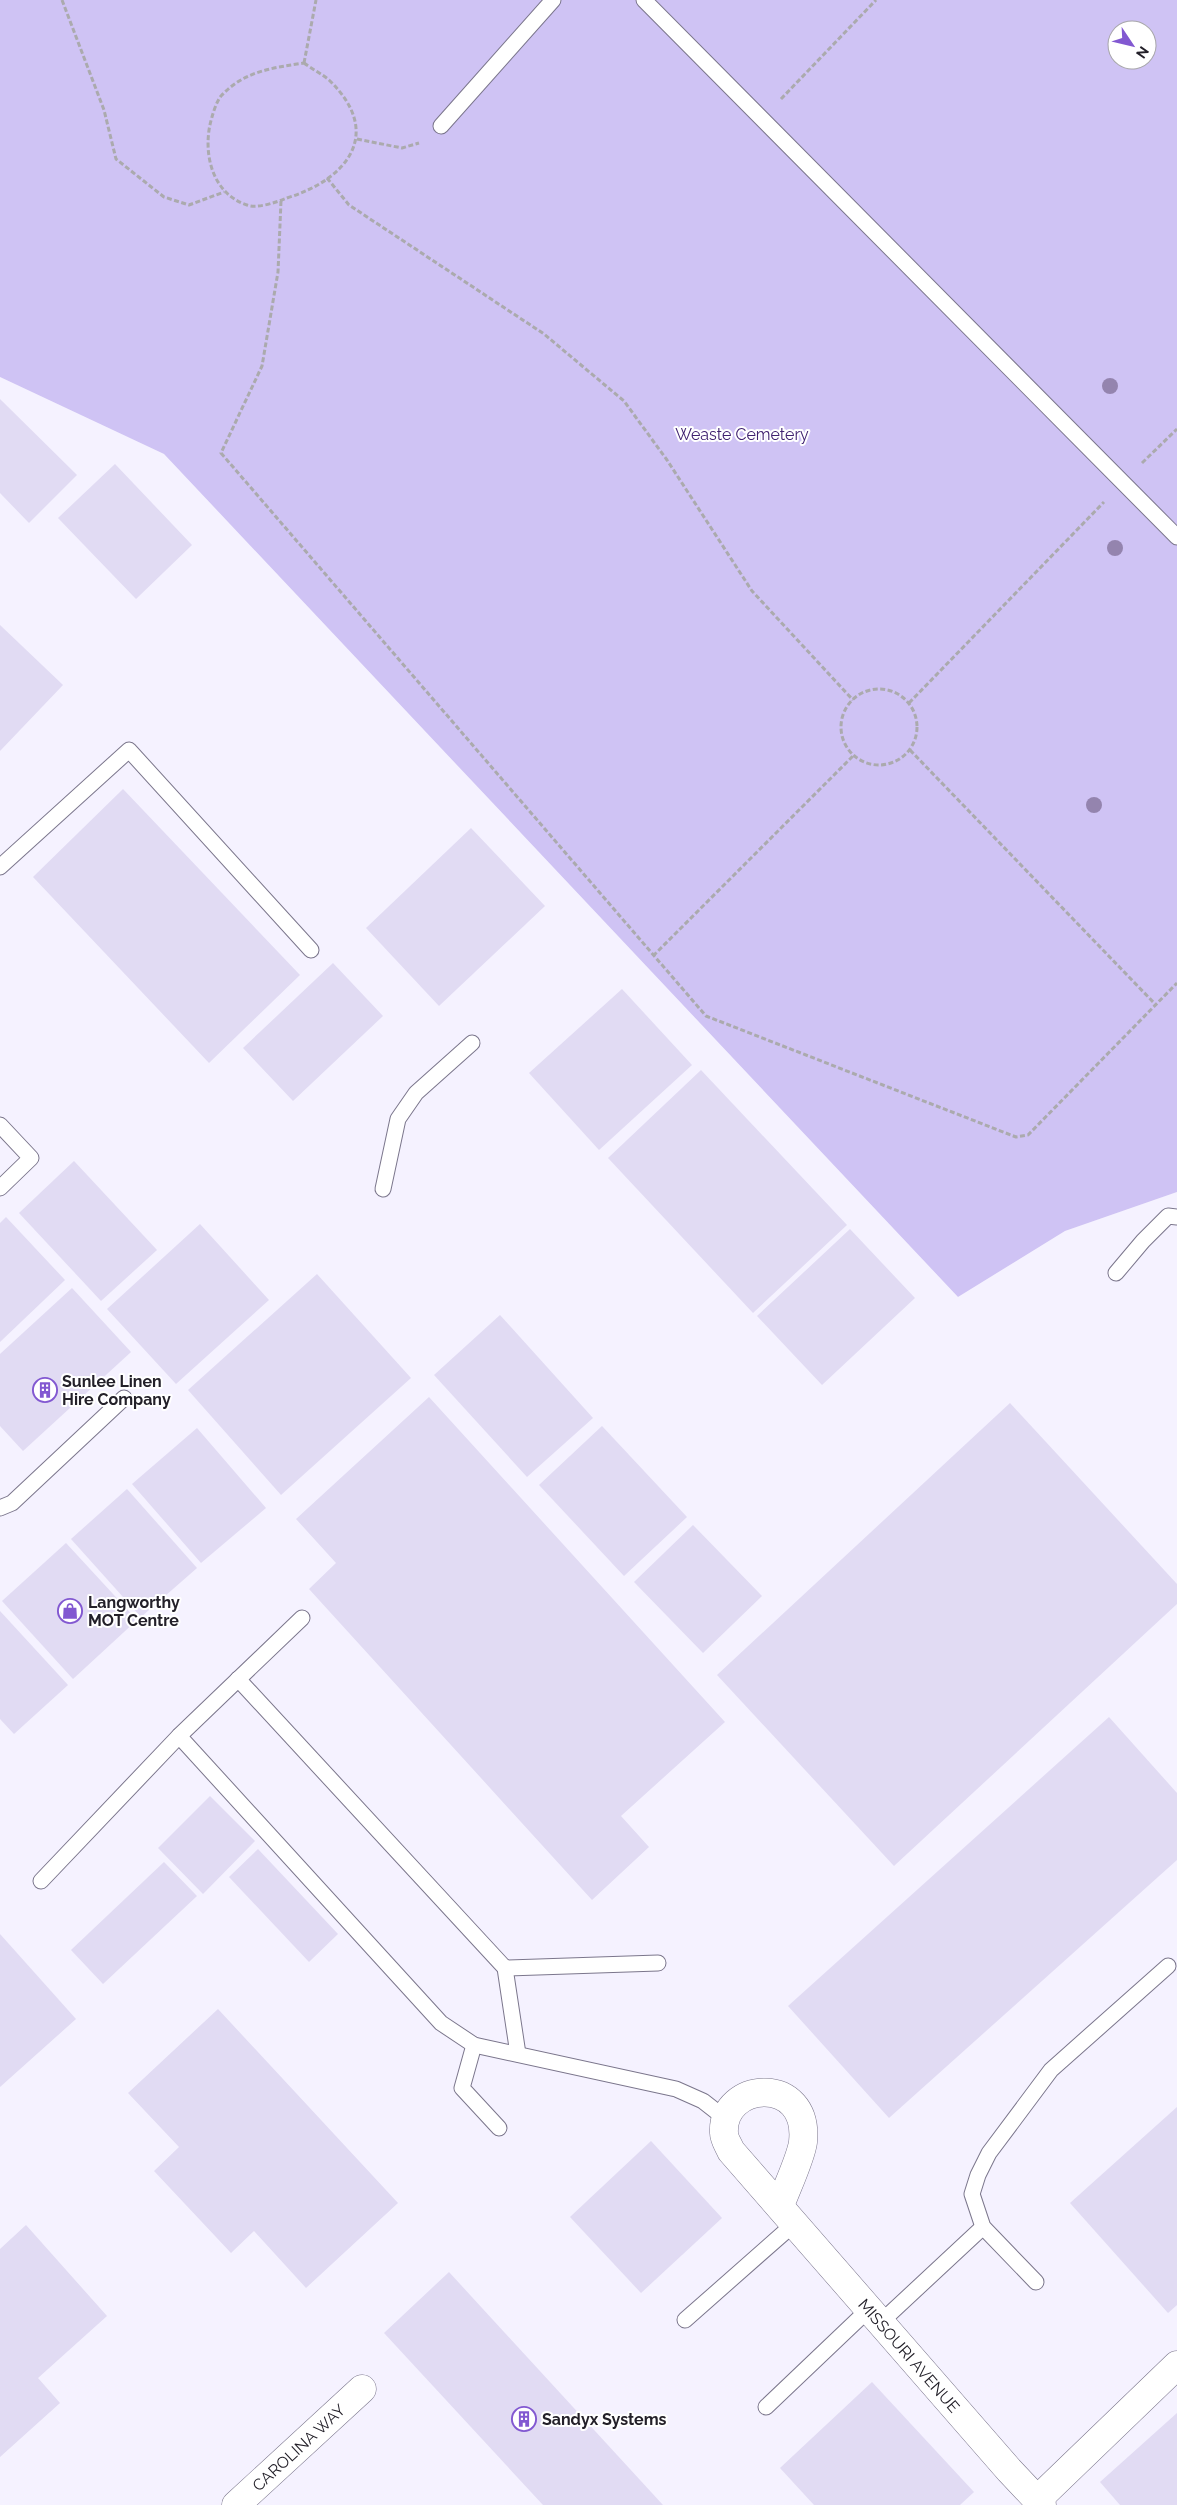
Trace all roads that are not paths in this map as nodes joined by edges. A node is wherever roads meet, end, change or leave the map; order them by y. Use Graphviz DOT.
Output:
graph roads {
  1 [pos="553,0"];
  2 [pos="644,0"];
  3 [pos="441,126"];
  4 [pos="1177,537"];
  5 [pos="0,868"];
  6 [pos="311,950"];
  7 [pos="472,1043"];
  8 [pos="0,1125"];
  9 [pos="0,1188"];
  10 [pos="383,1190"];
  11 [pos="1177,1217"];
  12 [pos="1116,1273"];
  13 [pos="124,1398"];
  14 [pos="0,1508"];
  15 [pos="302,1618"];
  16 [pos="238,1679"];
  17 [pos="179,1736"];
  18 [pos="41,1881"];
  19 [pos="658,1963"];
  20 [pos="1168,1966"];
  21 [pos="505,1968"];
  22 [pos="474,2045"];
  23 [pos="518,2054"];
  24 [pos="726,2119"];
  25 [pos="499,2128"];
  26 [pos="787,2215"];
  27 [pos="983,2227"];
  28 [pos="1036,2282"];
  29 [pos="875,2315"];
  30 [pos="685,2320"];
  31 [pos="1177,2365"];
  32 [pos="362,2389"];
  33 [pos="766,2406"];
  34 [pos="1039,2502"];
  35 [pos="236,2505"];
  1 -- 3 [label="lane"];
  2 -- 4 [label="lane"];
  5 -- 6 [label="lane"];
  7 -- 10 [label="lane"];
  8 -- 9 [label="lane"];
  11 -- 12 [label="lane"];
  13 -- 14 [label="lane"];
  15 -- 16 [label="lane"];
  16 -- 17 [label="lane"];
  16 -- 21 [label="lane"];
  17 -- 18 [label="lane"];
  17 -- 22 [label="lane"];
  19 -- 21 [label="lane"];
  20 -- 27 [label="lane"];
  21 -- 23 [label="lane"];
  22 -- 23 [label="lane"];
  22 -- 25 [label="lane"];
  23 -- 24 [label="lane"];
  24 -- 26 [label="street, MISSOURI AVENUE"];
  24 -- 26 [label="street"];
  26 -- 29 [label="street, MISSOURI AVENUE"];
  26 -- 30 [label="lane"];
  27 -- 28 [label="lane"];
  27 -- 29 [label="lane"];
  29 -- 33 [label="lane"];
  29 -- 34 [label="street, MISSOURI AVENUE"];
  31 -- 34 [label="street"];
  32 -- 35 [label="street, CAROLINA WAY"];
}
